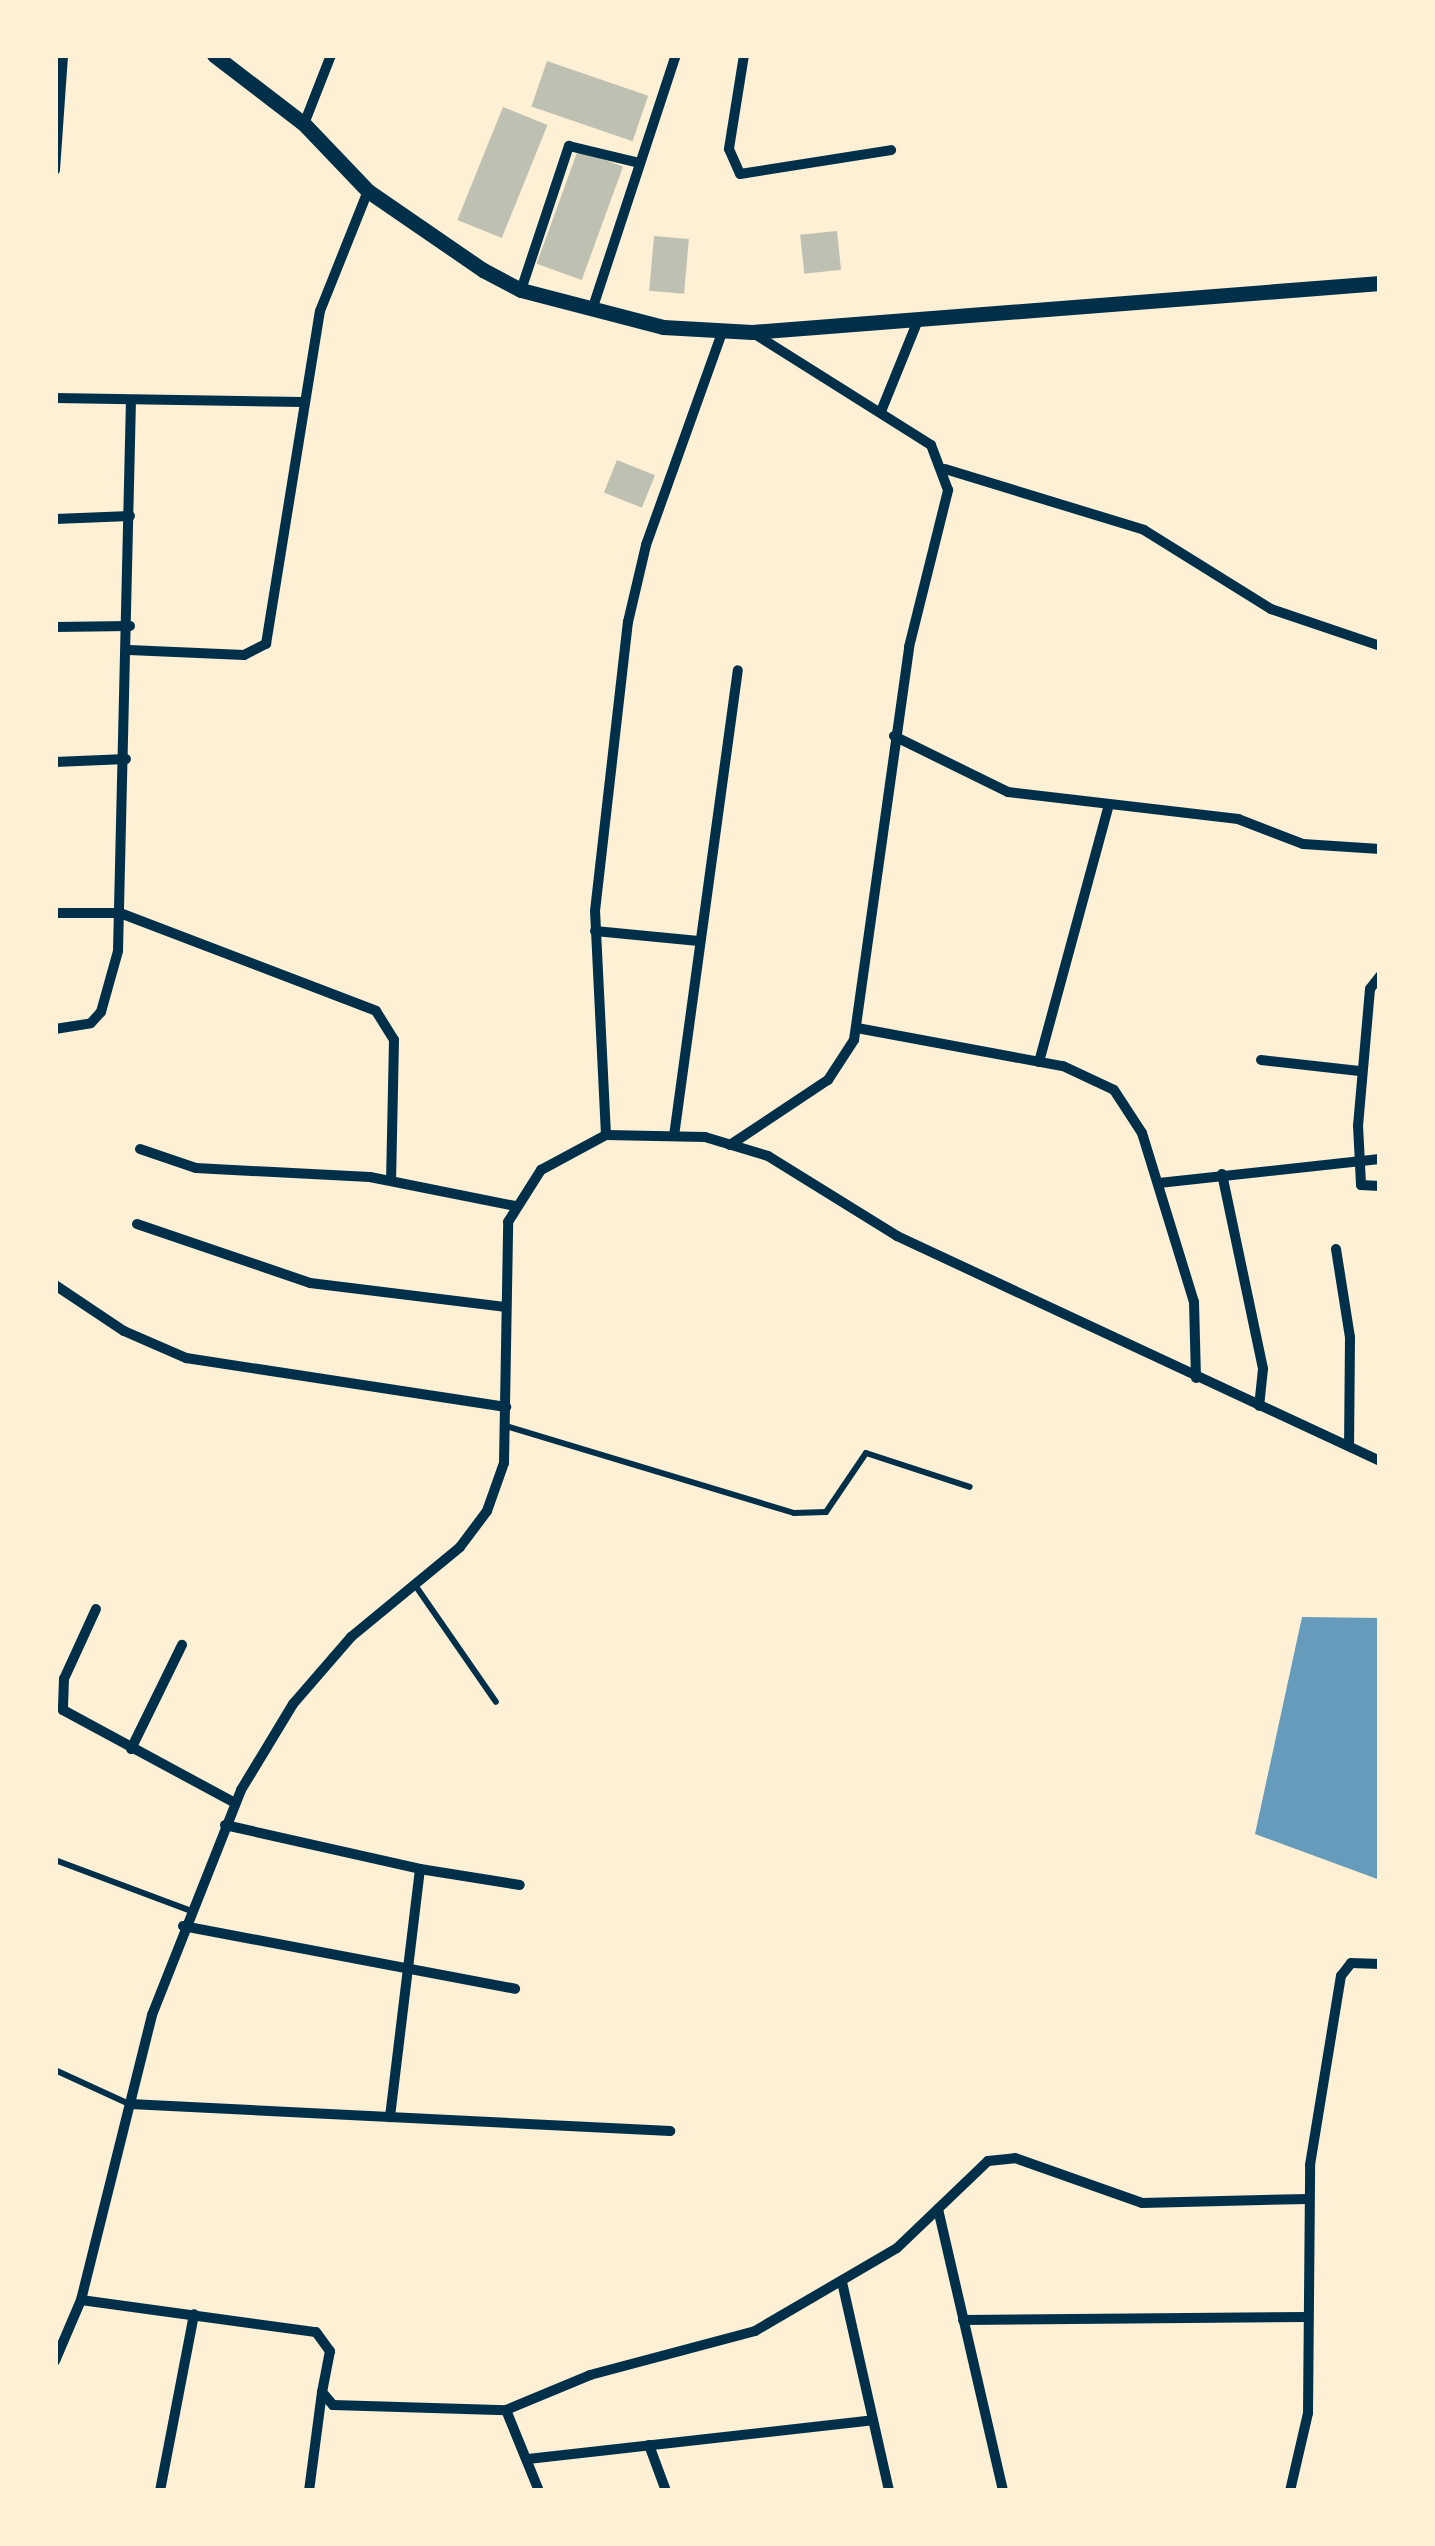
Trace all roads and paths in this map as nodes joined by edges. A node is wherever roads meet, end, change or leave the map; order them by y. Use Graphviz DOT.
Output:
graph roads {
  1 [pos="63,55"];
  2 [pos="214,55"];
  3 [pos="331,55"];
  4 [pos="676,55"];
  5 [pos="744,55"];
  6 [pos="304,124"];
  7 [pos="891,150"];
  8 [pos="640,163"];
  9 [pos="55,170"];
  10 [pos="368,191"];
  11 [pos="1380,283"];
  12 [pos="521,290"];
  13 [pos="592,310"];
  14 [pos="919,318"];
  15 [pos="752,332"];
  16 [pos="722,333"];
  17 [pos="55,398"];
  18 [pos="131,401"];
  19 [pos="303,402"];
  20 [pos="882,409"];
  21 [pos="944,468"];
  22 [pos="130,516"];
  23 [pos="55,518"];
  24 [pos="130,626"];
  25 [pos="55,627"];
  26 [pos="1380,646"];
  27 [pos="129,650"];
  28 [pos="738,670"];
  29 [pos="894,736"];
  30 [pos="126,759"];
  31 [pos="55,762"];
  32 [pos="1108,808"];
  33 [pos="1380,849"];
  34 [pos="120,913"];
  35 [pos="55,914"];
  36 [pos="594,931"];
  37 [pos="699,941"];
  38 [pos="1380,976"];
  39 [pos="857,1028"];
  40 [pos="55,1029"];
  41 [pos="1261,1060"];
  42 [pos="1039,1062"];
  43 [pos="1360,1070"];
  44 [pos="606,1136"];
  45 [pos="674,1136"];
  46 [pos="730,1145"];
  47 [pos="140,1149"];
  48 [pos="1380,1160"];
  49 [pos="1359,1161"];
  50 [pos="1222,1174"];
  51 [pos="391,1180"];
  52 [pos="1159,1183"];
  53 [pos="1380,1186"];
  54 [pos="515,1206"];
  55 [pos="138,1224"];
  56 [pos="1336,1249"];
  57 [pos="55,1285"];
  58 [pos="505,1306"];
  59 [pos="1196,1378"];
  60 [pos="1260,1406"];
  61 [pos="506,1407"];
  62 [pos="506,1426"];
  63 [pos="1349,1446"];
  64 [pos="1380,1461"];
  65 [pos="970,1487"];
  66 [pos="414,1584"];
  67 [pos="96,1609"];
  68 [pos="182,1645"];
  69 [pos="496,1702"];
  70 [pos="131,1749"];
  71 [pos="234,1804"];
  72 [pos="224,1826"];
  73 [pos="55,1860"];
  74 [pos="420,1869"];
  75 [pos="520,1885"];
  76 [pos="189,1910"];
  77 [pos="183,1926"];
  78 [pos="1380,1964"];
  79 [pos="408,1970"];
  80 [pos="516,1988"];
  81 [pos="55,2070"];
  82 [pos="130,2104"];
  83 [pos="390,2117"];
  84 [pos="670,2131"];
  85 [pos="1308,2199"];
  86 [pos="938,2209"];
  87 [pos="842,2282"];
  88 [pos="81,2300"];
  89 [pos="194,2314"];
  90 [pos="1308,2317"];
  91 [pos="963,2320"];
  92 [pos="55,2362"];
  93 [pos="322,2392"];
  94 [pos="506,2410"];
  95 [pos="873,2420"];
  96 [pos="649,2445"];
  97 [pos="528,2459"];
  98 [pos="160,2491"];
  99 [pos="309,2491"];
  100 [pos="539,2491"];
  101 [pos="666,2491"];
  102 [pos="890,2491"];
  103 [pos="1003,2491"];
  104 [pos="1290,2491"];
  1 -- 9 [label="street"];
  2 -- 6 [label="street"];
  3 -- 6 [label="street"];
  4 -- 8 [label="street"];
  5 -- 7 [label="street"];
  6 -- 10 [label="street"];
  8 -- 12 [label="street"];
  8 -- 13 [label="street"];
  10 -- 12 [label="street"];
  10 -- 19 [label="street"];
  11 -- 14 [label="street"];
  12 -- 13 [label="street"];
  13 -- 16 [label="street"];
  14 -- 15 [label="street"];
  14 -- 20 [label="street"];
  15 -- 16 [label="street"];
  15 -- 20 [label="street"];
  16 -- 36 [label="street"];
  17 -- 18 [label="street"];
  18 -- 19 [label="street"];
  18 -- 22 [label="street"];
  19 -- 27 [label="street"];
  20 -- 21 [label="street"];
  21 -- 26 [label="street"];
  21 -- 29 [label="street"];
  22 -- 23 [label="street"];
  22 -- 24 [label="street"];
  24 -- 25 [label="street"];
  24 -- 27 [label="street"];
  27 -- 30 [label="street"];
  28 -- 37 [label="street"];
  29 -- 32 [label="street"];
  29 -- 39 [label="street"];
  30 -- 31 [label="street"];
  30 -- 34 [label="street"];
  32 -- 33 [label="street"];
  32 -- 42 [label="street"];
  34 -- 35 [label="street"];
  34 -- 40 [label="street"];
  34 -- 51 [label="street"];
  36 -- 37 [label="street"];
  36 -- 44 [label="street"];
  37 -- 45 [label="street"];
  38 -- 43 [label="street"];
  39 -- 42 [label="street"];
  39 -- 46 [label="street"];
  41 -- 43 [label="street"];
  42 -- 52 [label="street"];
  43 -- 49 [label="street"];
  44 -- 45 [label="street"];
  44 -- 54 [label="street"];
  45 -- 46 [label="street"];
  46 -- 59 [label="street"];
  47 -- 51 [label="street"];
  48 -- 49 [label="street"];
  49 -- 50 [label="street"];
  49 -- 53 [label="street"];
  50 -- 52 [label="street"];
  50 -- 60 [label="street"];
  51 -- 54 [label="street"];
  52 -- 59 [label="street"];
  54 -- 58 [label="street"];
  55 -- 58 [label="street"];
  56 -- 63 [label="street"];
  57 -- 61 [label="street"];
  58 -- 61 [label="street"];
  59 -- 60 [label="street"];
  60 -- 63 [label="street"];
  61 -- 62 [label="street"];
  62 -- 65 [label="lane"];
  62 -- 66 [label="street"];
  63 -- 64 [label="street"];
  66 -- 69 [label="lane"];
  66 -- 71 [label="street"];
  67 -- 70 [label="street"];
  68 -- 70 [label="street"];
  70 -- 71 [label="street"];
  71 -- 72 [label="street"];
  72 -- 74 [label="street"];
  72 -- 76 [label="street"];
  73 -- 76 [label="lane"];
  74 -- 75 [label="street"];
  74 -- 79 [label="street"];
  76 -- 77 [label="street"];
  77 -- 79 [label="street"];
  77 -- 82 [label="street"];
  78 -- 85 [label="street"];
  79 -- 80 [label="street"];
  79 -- 83 [label="street"];
  81 -- 82 [label="lane"];
  82 -- 83 [label="street"];
  82 -- 88 [label="street"];
  83 -- 84 [label="street"];
  85 -- 86 [label="street"];
  85 -- 90 [label="street"];
  86 -- 87 [label="street"];
  86 -- 91 [label="street"];
  87 -- 94 [label="street"];
  87 -- 95 [label="street"];
  88 -- 89 [label="street"];
  88 -- 92 [label="street"];
  89 -- 93 [label="street"];
  89 -- 98 [label="street"];
  90 -- 91 [label="street"];
  90 -- 104 [label="street"];
  91 -- 103 [label="street"];
  93 -- 94 [label="street"];
  93 -- 99 [label="street"];
  94 -- 97 [label="street"];
  95 -- 96 [label="street"];
  95 -- 102 [label="street"];
  96 -- 97 [label="street"];
  96 -- 101 [label="street"];
  97 -- 100 [label="street"];
}
